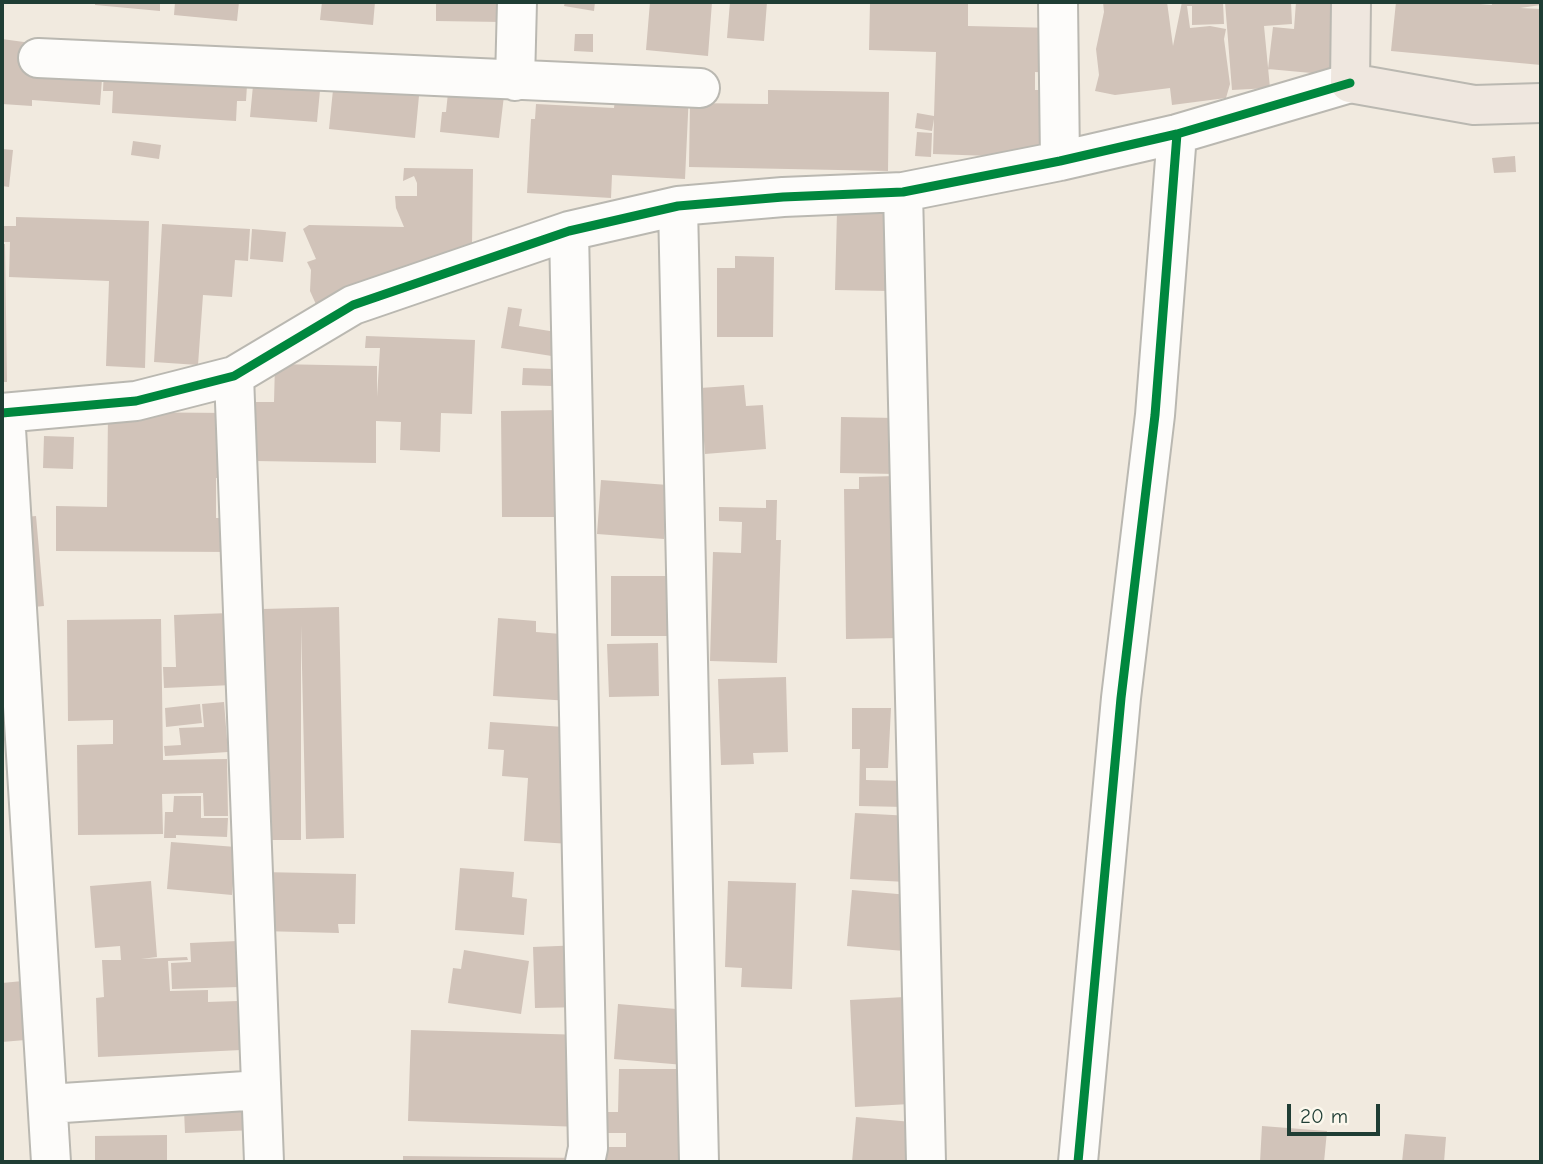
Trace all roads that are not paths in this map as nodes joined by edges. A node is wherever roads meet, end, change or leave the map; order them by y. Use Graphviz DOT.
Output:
graph roads {
  1 [pos="517,2"];
  2 [pos="1058,2"];
  3 [pos="1351,2"];
  4 [pos="38,58"];
  5 [pos="515,81"];
  6 [pos="1350,83"];
  7 [pos="700,88"];
  8 [pos="1541,103"];
  9 [pos="1177,134"];
  10 [pos="1060,162"];
  11 [pos="903,192"];
  12 [pos="678,206"];
  13 [pos="569,231"];
  14 [pos="234,376"];
  15 [pos="3,413"];
  16 [pos="261,1090"];
  17 [pos="48,1104"];
  18 [pos="51,1162"];
  19 [pos="264,1162"];
  20 [pos="585,1162"];
  21 [pos="699,1162"];
  22 [pos="926,1162"];
  23 [pos="1078,1162"];
  1 -- 5 [label="street"];
  2 -- 10 [label="street"];
  3 -- 6 [label="main road"];
  4 -- 5 [label="street"];
  5 -- 7 [label="street"];
  6 -- 8 [label="main road"];
  6 -- 9 [label="street"];
  9 -- 10 [label="street"];
  9 -- 23 [label="street"];
  10 -- 11 [label="street"];
  11 -- 12 [label="street"];
  11 -- 22 [label="street"];
  12 -- 13 [label="street"];
  12 -- 21 [label="street"];
  13 -- 14 [label="street"];
  13 -- 20 [label="street"];
  14 -- 15 [label="street"];
  14 -- 16 [label="street"];
  15 -- 17 [label="street"];
  16 -- 17 [label="street"];
  16 -- 19 [label="street"];
  17 -- 18 [label="street"];
}
